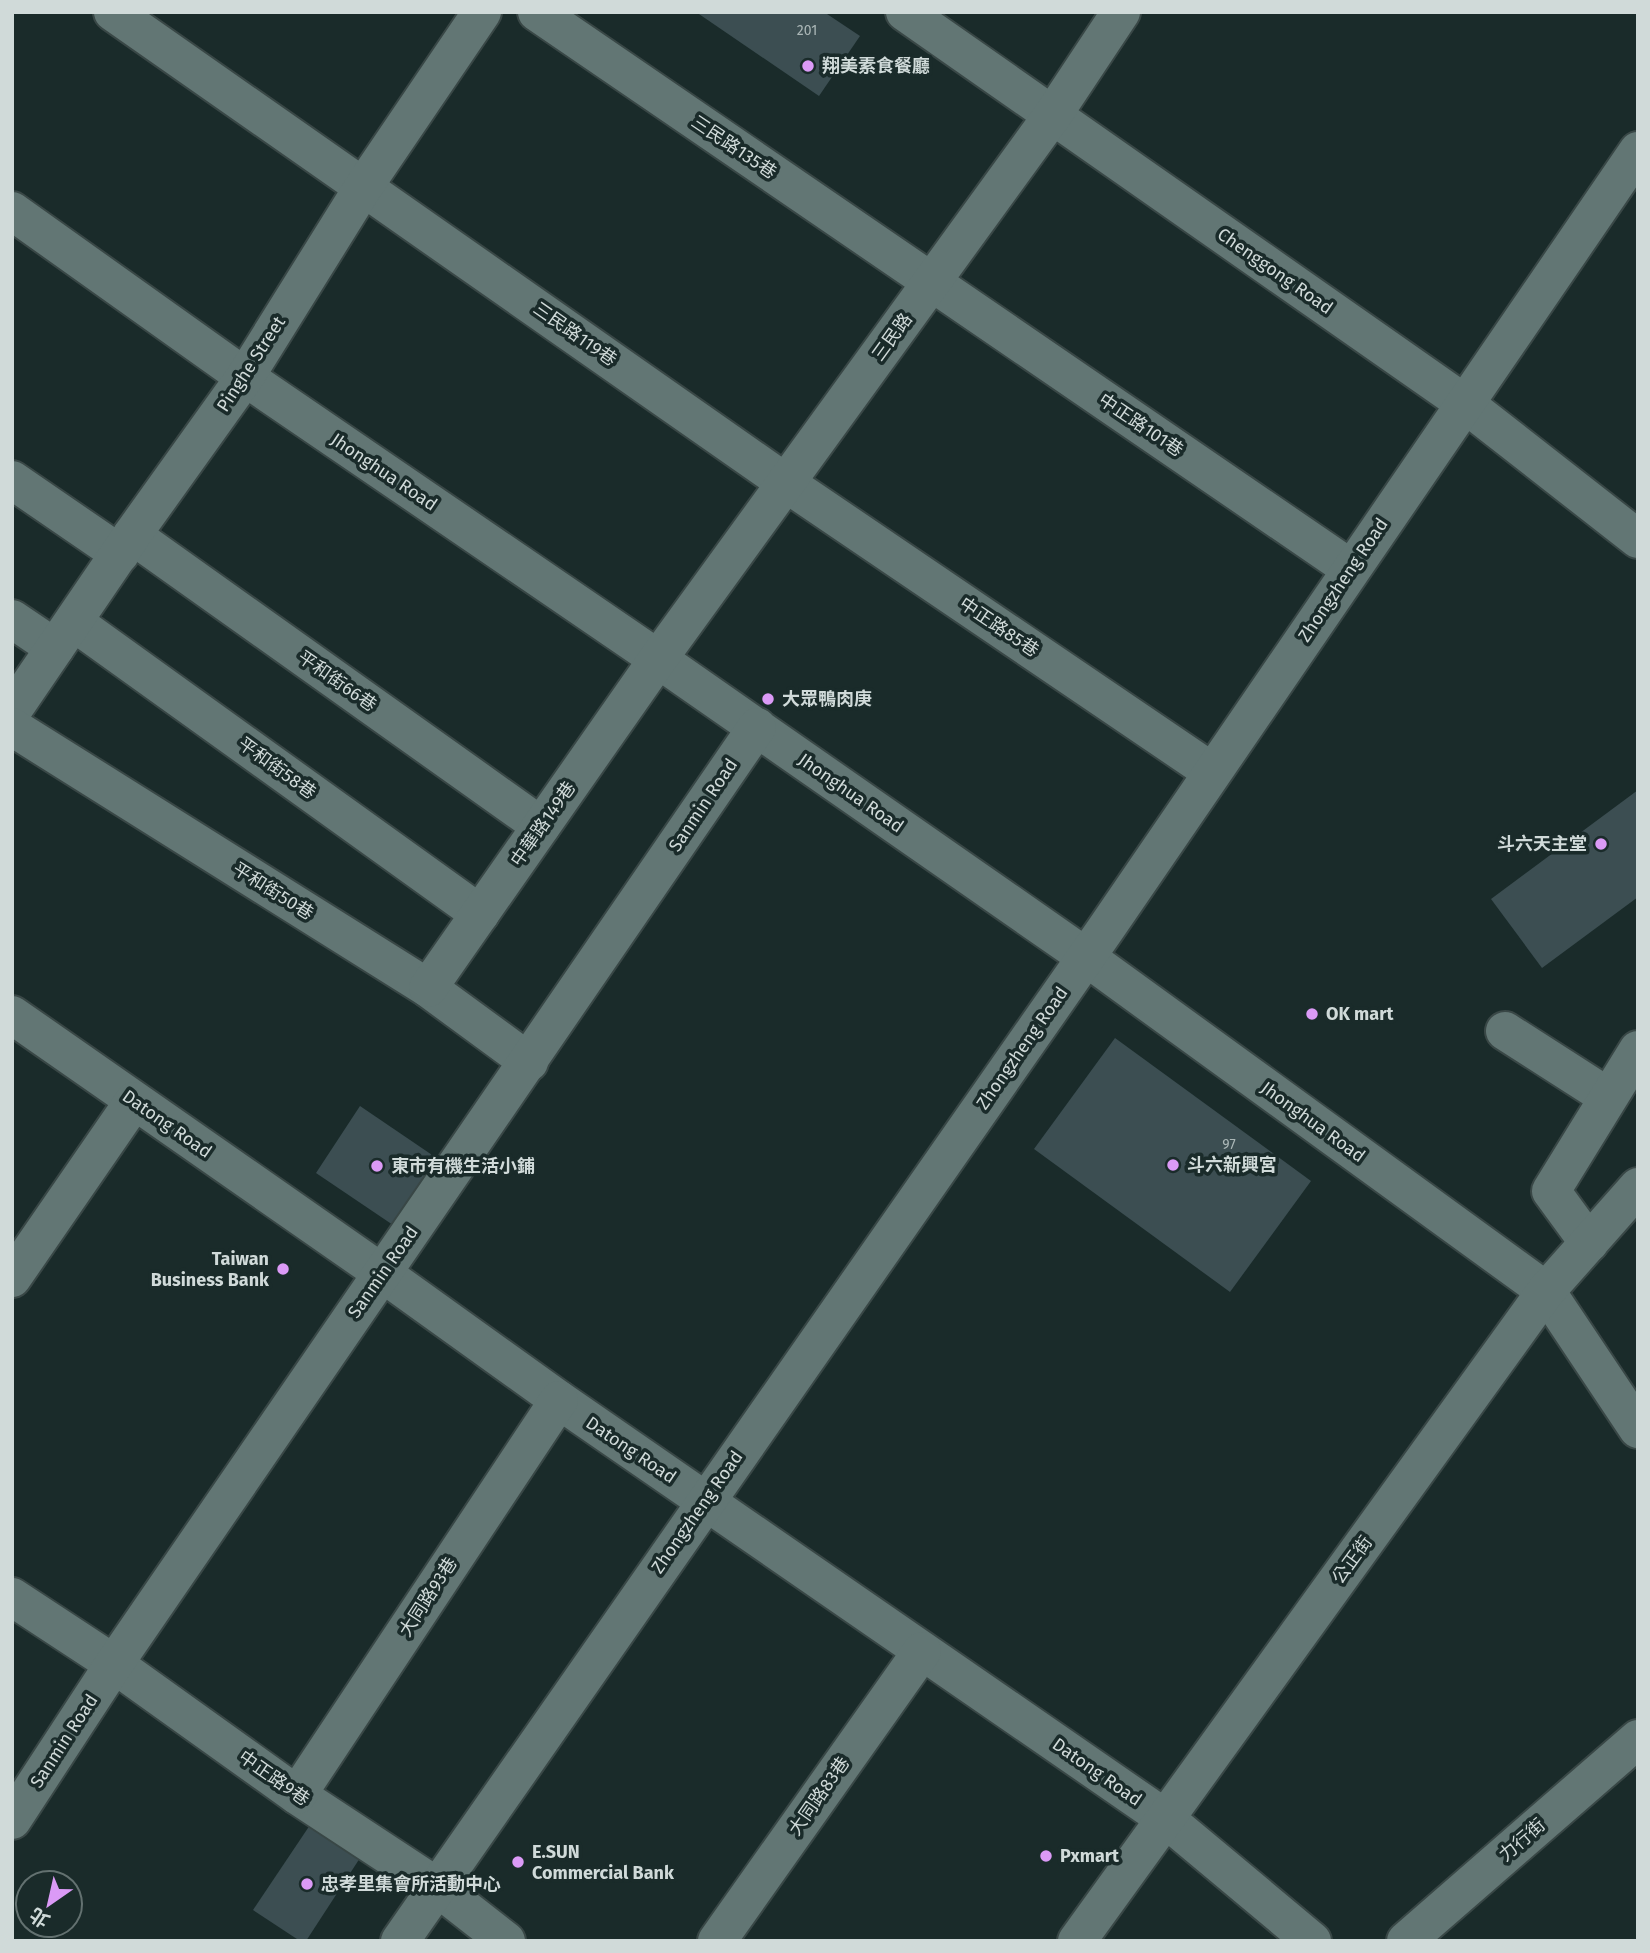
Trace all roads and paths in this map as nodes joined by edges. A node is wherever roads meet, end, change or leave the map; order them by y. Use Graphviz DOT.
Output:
graph roads {
  1 [pos="113,12"];
  2 [pos="482,12"];
  3 [pos="537,12"];
  4 [pos="905,12"];
  5 [pos="1121,12"];
  6 [pos="1052,116"];
  7 [pos="1638,151"];
  8 [pos="364,186"];
  9 [pos="12,211"];
  10 [pos="932,281"];
  11 [pos="245,377"];
  12 [pos="1464,403"];
  13 [pos="12,480"];
  14 [pos="786,483"];
  15 [pos="1638,539"];
  16 [pos="126,544"];
  17 [pos="1351,569"];
  18 [pos="12,619"];
  19 [pos="65,636"];
  20 [pos="658,659"];
  21 [pos="12,711"];
  22 [pos="12,727"];
  23 [pos="757,727"];
  24 [pos="1212,772"];
  25 [pos="541,827"];
  26 [pos="480,914"];
  27 [pos="1086,957"];
  28 [pos="428,988"];
  29 [pos="12,1015"];
  30 [pos="1505,1031"];
  31 [pos="1638,1050"];
  32 [pos="529,1062"];
  33 [pos="1608,1097"];
  34 [pos="134,1101"];
  35 [pos="1638,1187"];
  36 [pos="1589,1243"];
  37 [pos="382,1273"];
  38 [pos="12,1278"];
  39 [pos="1546,1291"];
  40 [pos="559,1400"];
  41 [pos="1638,1430"];
  42 [pos="705,1500"];
  43 [pos="12,1597"];
  44 [pos="922,1651"];
  45 [pos="114,1664"];
  46 [pos="1638,1739"];
  47 [pos="298,1795"];
  48 [pos="1166,1819"];
  49 [pos="12,1820"];
  50 [pos="437,1887"];
  51 [pos="400,1941"];
  52 [pos="506,1941"];
  53 [pos="717,1941"];
  54 [pos="1077,1941"];
  55 [pos="1312,1941"];
  56 [pos="1406,1941"];
  1 -- 8 [label="street, 三民路119巷"];
  2 -- 8 [label="street, Pinghe Street"];
  3 -- 10 [label="street, 三民路135巷"];
  4 -- 6 [label="street, Chenggong Road"];
  5 -- 6 [label="street, 三民路"];
  6 -- 10 [label="street, 三民路"];
  6 -- 12 [label="street, Chenggong Road"];
  7 -- 12 [label="street, Zhongzheng Road"];
  8 -- 11 [label="street, Pinghe Street"];
  8 -- 14 [label="street, 三民路119巷"];
  9 -- 11 [label="street, Jhonghua Road"];
  10 -- 14 [label="street, 三民路"];
  10 -- 17 [label="street, 中正路101巷"];
  11 -- 16 [label="street, Pinghe Street"];
  11 -- 20 [label="street, Jhonghua Road"];
  12 -- 15 [label="street, Chenggong Road"];
  12 -- 17 [label="street, Zhongzheng Road"];
  13 -- 16 [label="street, 平和街66巷"];
  14 -- 20 [label="street, 三民路"];
  14 -- 24 [label="street, 中正路85巷"];
  16 -- 19 [label="street, Pinghe Street"];
  16 -- 25 [label="street, 平和街66巷"];
  17 -- 24 [label="street, Zhongzheng Road"];
  18 -- 19 [label="street, 平和街58巷"];
  19 -- 21 [label="street, Pinghe Street"];
  19 -- 26 [label="street, 平和街58巷"];
  20 -- 23 [label="street, Jhonghua Road"];
  20 -- 25 [label="street, 中華路149巷"];
  22 -- 28 [label="street, 平和街50巷"];
  23 -- 27 [label="street, Jhonghua Road"];
  23 -- 32 [label="street, Sanmin Road"];
  24 -- 27 [label="street, Zhongzheng Road"];
  25 -- 26 [label="street, 中華路149巷"];
  26 -- 28 [label="street, 中華路149巷"];
  27 -- 39 [label="street, Jhonghua Road"];
  27 -- 42 [label="street, Zhongzheng Road"];
  28 -- 32 [label="street, 平和街50巷"];
  29 -- 34 [label="street, Datong Road"];
  30 -- 33 [label="street"];
  31 -- 33 [label="street"];
  32 -- 37 [label="street, Sanmin Road"];
  33 -- 36 [label="street"];
  34 -- 37 [label="street, Datong Road"];
  34 -- 38 [label="street"];
  35 -- 36 [label="street, 公正街"];
  36 -- 39 [label="street, 公正街"];
  37 -- 40 [label="street, Datong Road"];
  37 -- 45 [label="street, Sanmin Road"];
  39 -- 41 [label="street, Jhonghua Road"];
  39 -- 48 [label="street, 公正街"];
  40 -- 42 [label="street, Datong Road"];
  40 -- 47 [label="street, 大同路93巷"];
  42 -- 44 [label="street, Datong Road"];
  42 -- 50 [label="street, Zhongzheng Road"];
  43 -- 45 [label="street, 中正路9巷"];
  44 -- 48 [label="street, Datong Road"];
  44 -- 53 [label="street, 大同路83巷"];
  45 -- 47 [label="street, 中正路9巷"];
  45 -- 49 [label="street, Sanmin Road"];
  46 -- 56 [label="street, 力行街"];
  47 -- 50 [label="street, 中正路9巷"];
  48 -- 54 [label="street, 公正街"];
  48 -- 55 [label="street, Datong Road"];
  50 -- 51 [label="street, Zhongzheng Road"];
  50 -- 52 [label="street, 中正路9巷"];
}
